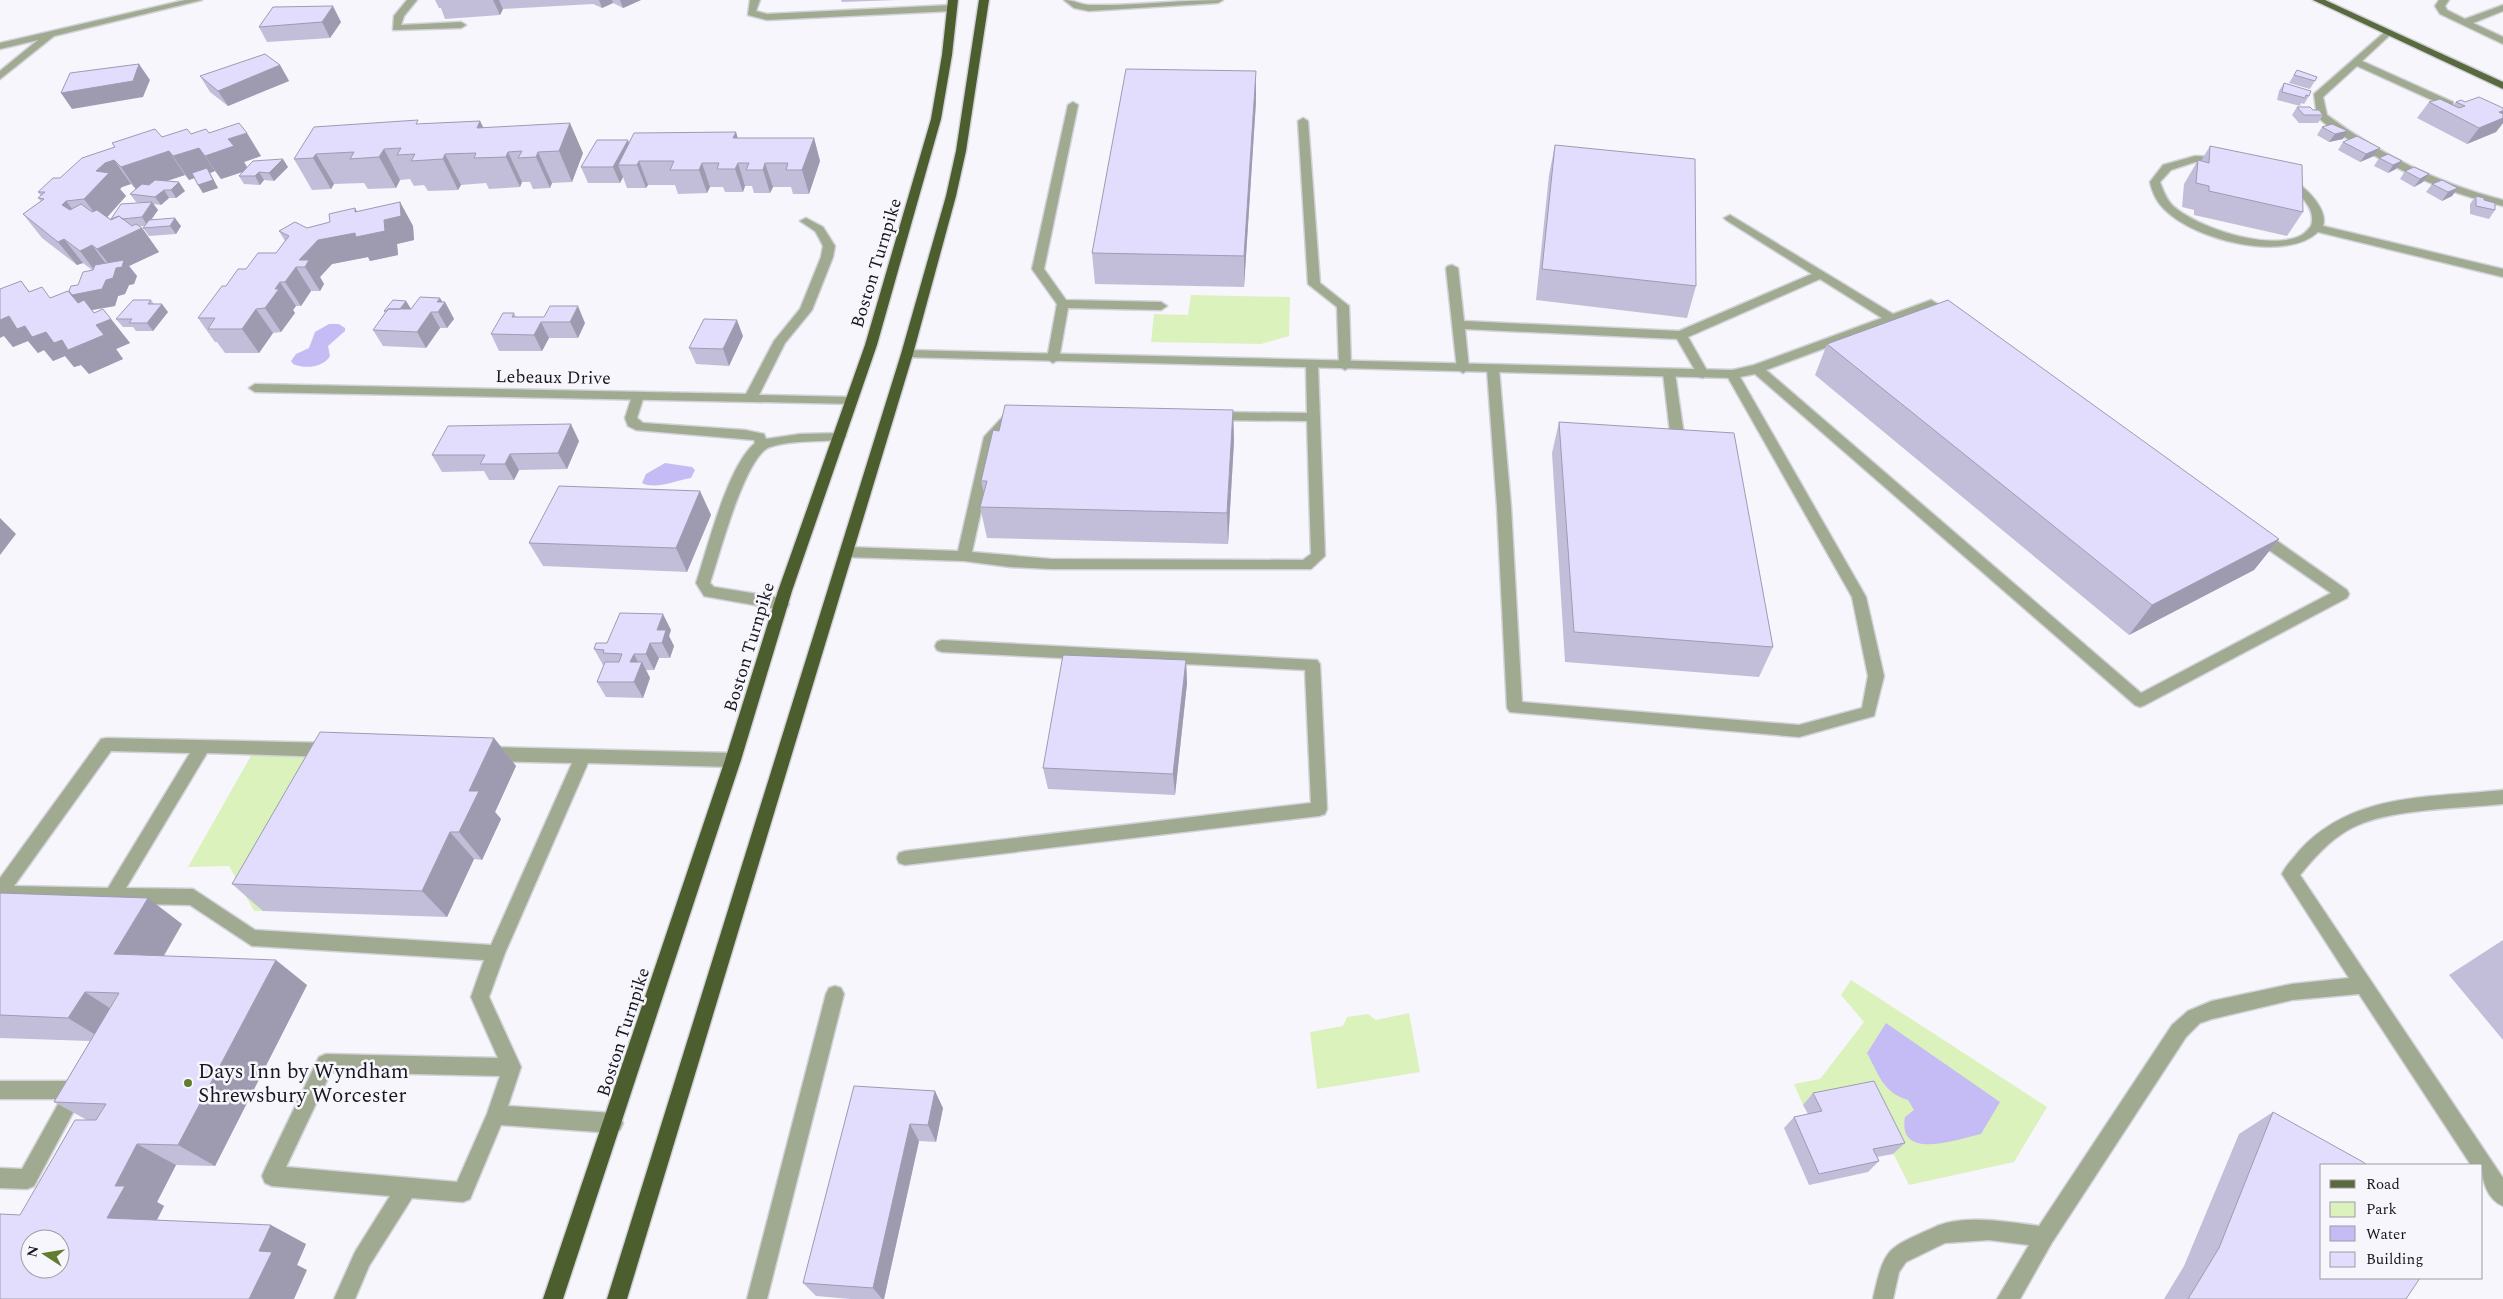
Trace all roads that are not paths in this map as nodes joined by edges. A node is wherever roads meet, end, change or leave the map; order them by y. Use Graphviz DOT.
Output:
graph roads {
  1 [pos="197,0"];
  2 [pos="412,0"];
  3 [pos="755,0"];
  4 [pos="984,0"];
  5 [pos="1069,0"];
  6 [pos="1218,0"];
  7 [pos="2318,0"];
  8 [pos="2444,0"];
  9 [pos="953,4"];
  10 [pos="2503,8"];
  11 [pos="2463,24"];
  12 [pos="460,25"];
  13 [pos="2387,33"];
  14 [pos="51,35"];
  15 [pos="2503,41"];
  16 [pos="0,46"];
  17 [pos="2357,62"];
  18 [pos="0,76"];
  19 [pos="2503,86"];
  20 [pos="2449,104"];
  21 [pos="1073,105"];
  22 [pos="1303,121"];
  23 [pos="2503,203"];
  24 [pos="1730,218"];
  25 [pos="806,221"];
  26 [pos="2316,228"];
  27 [pos="1452,268"];
  28 [pos="2503,273"];
  29 [pos="1821,274"];
  30 [pos="1063,304"];
  31 [pos="1161,306"];
  32 [pos="1892,319"];
  33 [pos="1458,326"];
  34 [pos="1964,327"];
  35 [pos="1682,335"];
  36 [pos="907,354"];
  37 [pos="1053,359"];
  38 [pos="1312,365"];
  39 [pos="1345,366"];
  40 [pos="1463,369"];
  41 [pos="1493,369"];
  42 [pos="1757,369"];
  43 [pos="1669,373"];
  44 [pos="1703,374"];
  45 [pos="1732,374"];
  46 [pos="255,388"];
  47 [pos="638,396"];
  48 [pos="751,398"];
  49 [pos="851,401"];
  50 [pos="1030,414"];
  51 [pos="1196,416"];
  52 [pos="1314,417"];
  53 [pos="839,436"];
  54 [pos="762,444"];
  55 [pos="1680,458"];
  56 [pos="2245,526"];
  57 [pos="846,552"];
  58 [pos="964,556"];
  59 [pos="782,604"];
  60 [pos="942,646"];
  61 [pos="202,746"];
  62 [pos="349,750"];
  63 [pos="476,753"];
  64 [pos="583,756"];
  65 [pos="733,760"];
  66 [pos="2503,797"];
  67 [pos="905,858"];
  68 [pos="0,893"];
  69 [pos="113,895"];
  70 [pos="496,953"];
  71 [pos="2363,985"];
  72 [pos="836,994"];
  73 [pos="512,1067"];
  74 [pos="0,1090"];
  75 [pos="496,1115"];
  76 [pos="612,1123"];
  77 [pos="2482,1164"];
  78 [pos="2483,1166"];
  79 [pos="0,1178"];
  80 [pos="407,1187"];
  81 [pos="2503,1196"];
  82 [pos="2044,1237"];
  83 [pos="344,1299"];
  84 [pos="553,1299"];
  85 [pos="617,1299"];
  86 [pos="757,1299"];
  87 [pos="1883,1299"];
  88 [pos="2007,1299"];
  1 -- 14 [label="street"];
  2 -- 12 [label="street"];
  3 -- 9 [label="street"];
  4 -- 36 [label="highway"];
  5 -- 6 [label="street"];
  7 -- 13 [label="main road"];
  8 -- 11 [label="street"];
  9 -- 49 [label="highway, Boston Turnpike"];
  10 -- 11 [label="street"];
  11 -- 15 [label="street"];
  13 -- 17 [label="street"];
  13 -- 19 [label="main road"];
  14 -- 16 [label="street"];
  14 -- 18 [label="street"];
  17 -- 20 [label="street"];
  17 -- 23 [label="street"];
  21 -- 30 [label="street"];
  22 -- 39 [label="street"];
  24 -- 29 [label="street"];
  25 -- 48 [label="street"];
  26 -- 26 [label="street"];
  26 -- 28 [label="street"];
  27 -- 33 [label="street"];
  29 -- 32 [label="street"];
  29 -- 35 [label="street"];
  30 -- 31 [label="street"];
  30 -- 37 [label="street"];
  32 -- 34 [label="street"];
  32 -- 42 [label="street"];
  33 -- 35 [label="street"];
  33 -- 40 [label="street"];
  35 -- 44 [label="street"];
  36 -- 37 [label="street"];
  36 -- 57 [label="highway"];
  37 -- 38 [label="street"];
  38 -- 39 [label="street"];
  38 -- 52 [label="street"];
  39 -- 40 [label="street"];
  40 -- 41 [label="street"];
  41 -- 43 [label="street"];
  41 -- 45 [label="street"];
  42 -- 45 [label="street"];
  42 -- 56 [label="street"];
  43 -- 44 [label="street"];
  43 -- 55 [label="street"];
  44 -- 45 [label="street"];
  46 -- 47 [label="street, Lebeaux Drive"];
  47 -- 48 [label="street, Lebeaux Drive"];
  47 -- 54 [label="street"];
  48 -- 49 [label="street, Lebeaux Drive"];
  49 -- 53 [label="highway, Boston Turnpike"];
  50 -- 58 [label="street"];
  51 -- 52 [label="street"];
  52 -- 58 [label="street"];
  53 -- 54 [label="street"];
  53 -- 59 [label="highway, Boston Turnpike"];
  54 -- 59 [label="street"];
  57 -- 58 [label="street"];
  57 -- 85 [label="highway"];
  59 -- 65 [label="highway, Boston Turnpike"];
  60 -- 67 [label="street"];
  61 -- 62 [label="street"];
  61 -- 68 [label="street"];
  61 -- 69 [label="street"];
  63 -- 64 [label="street"];
  64 -- 65 [label="street"];
  64 -- 70 [label="street"];
  65 -- 76 [label="highway, Boston Turnpike"];
  66 -- 71 [label="street"];
  68 -- 69 [label="street"];
  69 -- 70 [label="street"];
  70 -- 73 [label="street"];
  71 -- 77 [label="street"];
  71 -- 82 [label="street"];
  72 -- 86 [label="street"];
  73 -- 75 [label="street"];
  73 -- 80 [label="street"];
  74 -- 79 [label="street"];
  75 -- 76 [label="street"];
  75 -- 80 [label="street"];
  76 -- 84 [label="highway, Boston Turnpike"];
  78 -- 81 [label="street"];
  80 -- 83 [label="street"];
  82 -- 87 [label="street"];
  82 -- 88 [label="street"];
}
